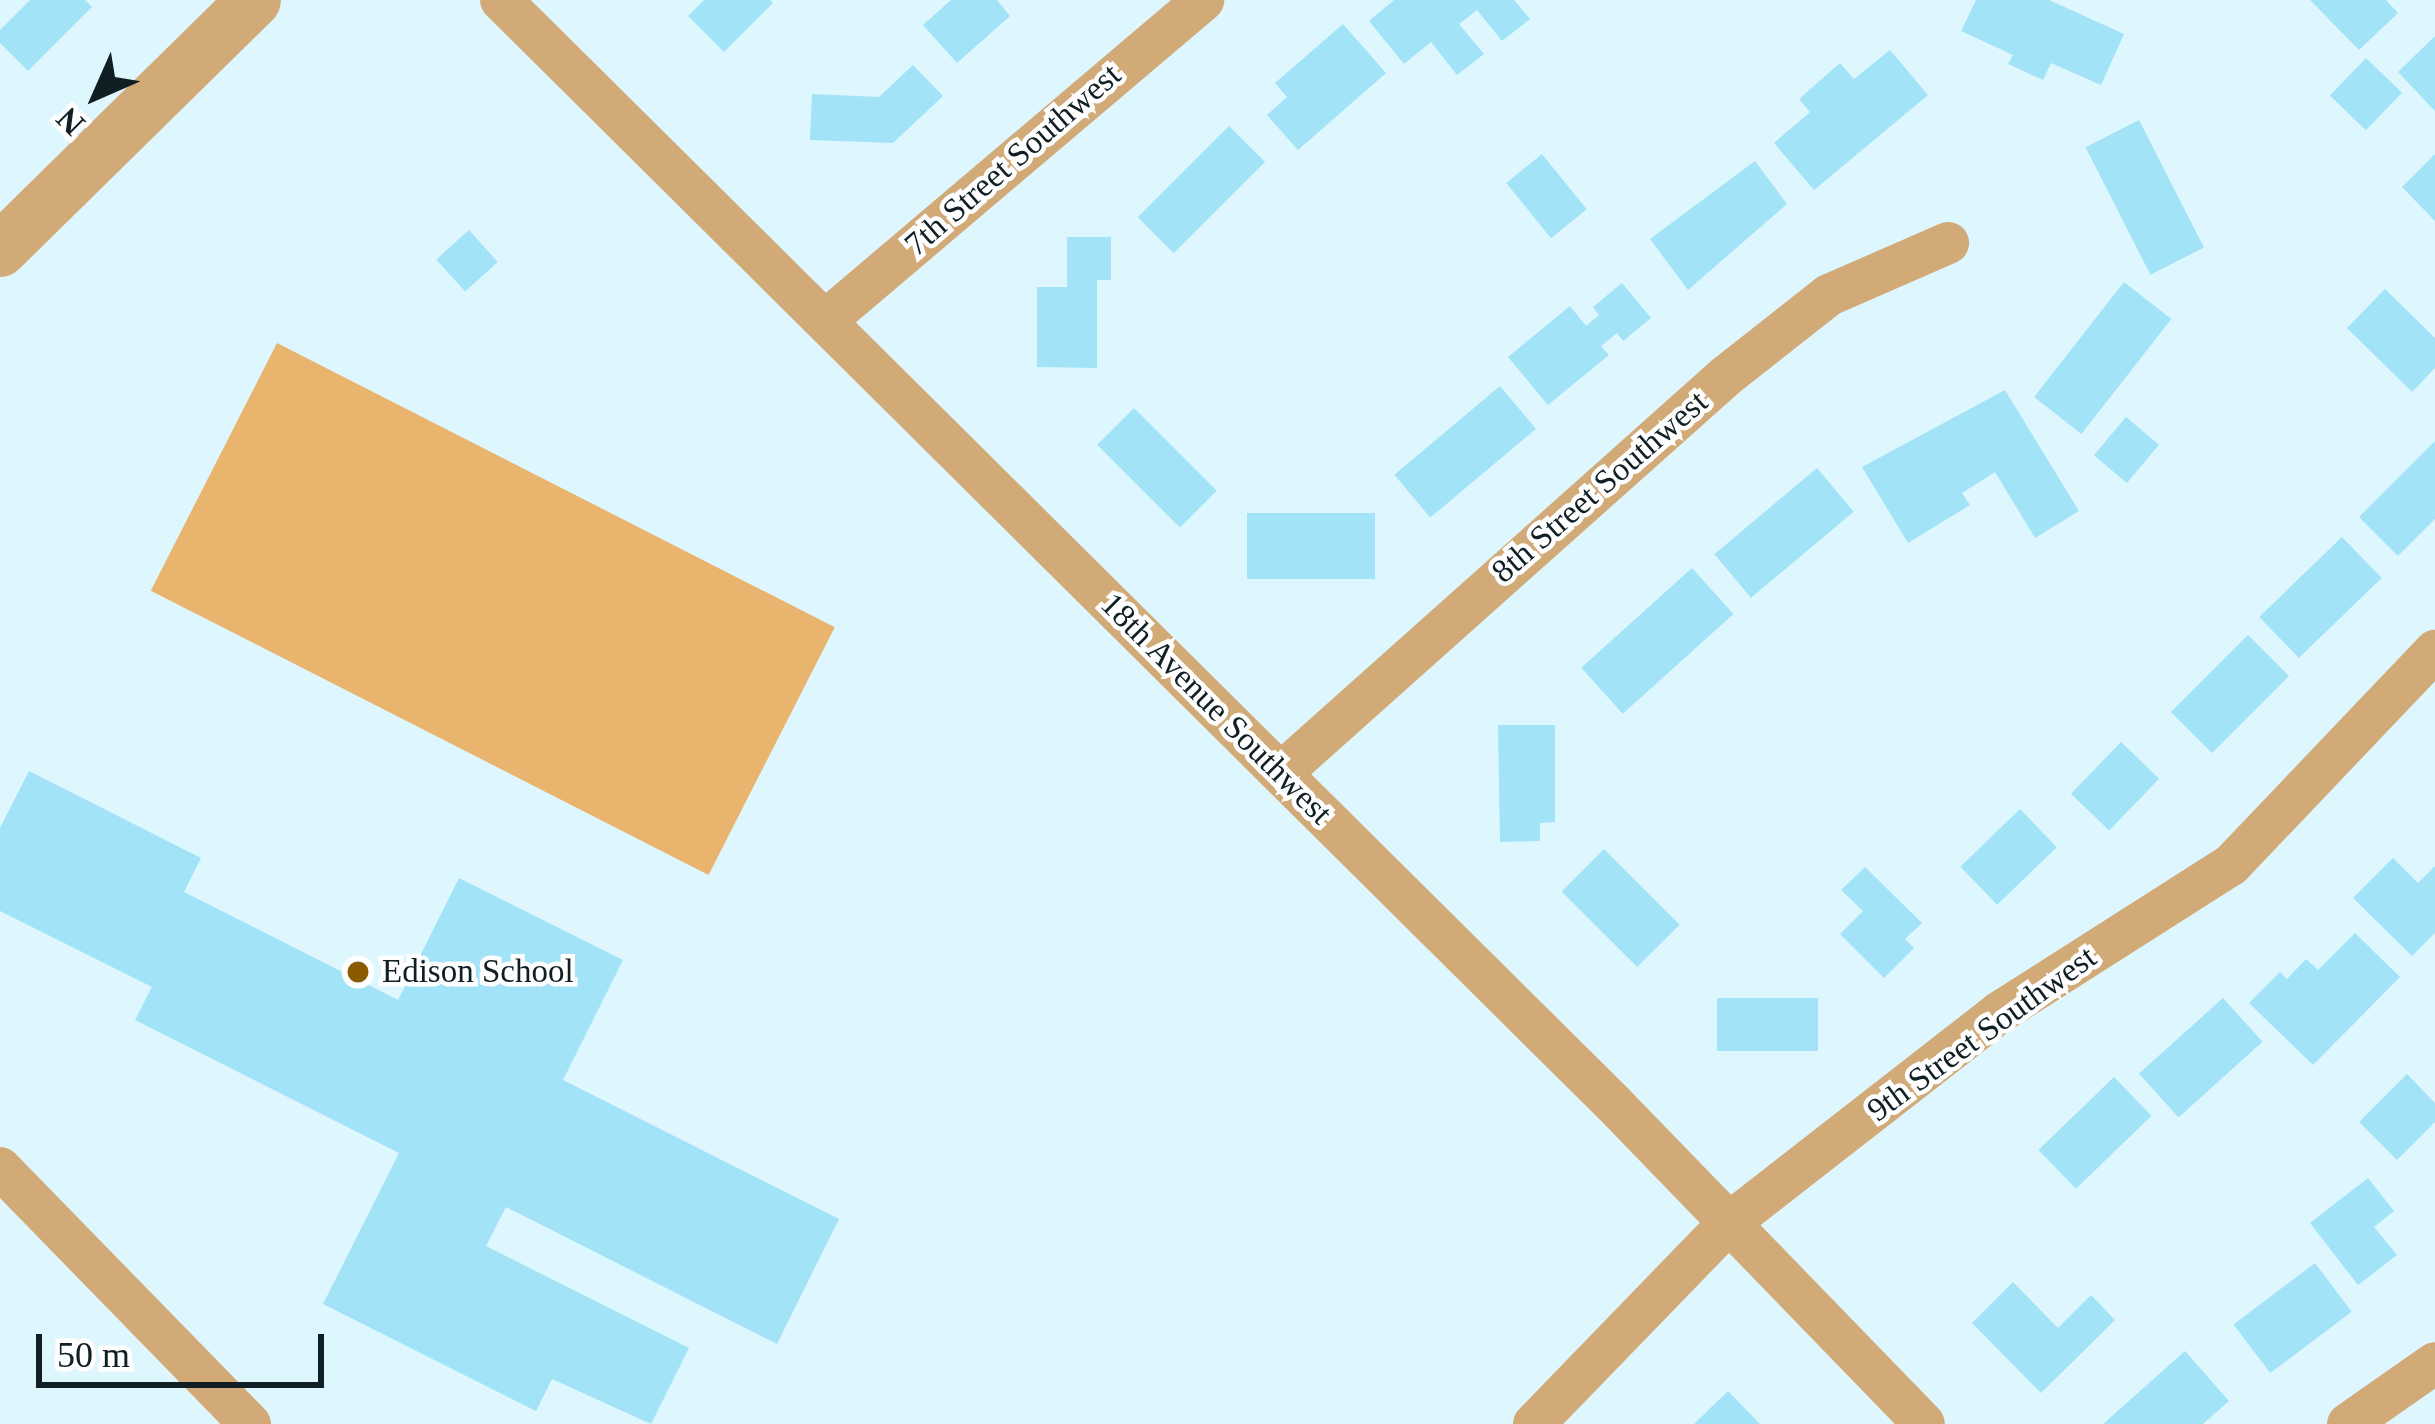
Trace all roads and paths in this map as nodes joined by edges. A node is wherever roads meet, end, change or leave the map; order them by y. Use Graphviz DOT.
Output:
graph roads {
  1 [pos="254,0"];
  2 [pos="501,0"];
  3 [pos="1203,0"];
  4 [pos="1948,243"];
  5 [pos="0,250"];
  6 [pos="825,321"];
  7 [pos="2435,651"];
  8 [pos="1281,773"];
  9 [pos="0,1168"];
  10 [pos="1729,1223"];
  11 [pos="2435,1363"];
  12 [pos="250,1424"];
  13 [pos="1534,1424"];
  14 [pos="1924,1424"];
  15 [pos="2348,1424"];
  1 -- 5 [label="street"];
  2 -- 6 [label="street, 18th Avenue Southwest"];
  3 -- 6 [label="street, 7th Street Southwest"];
  4 -- 8 [label="street, 8th Street Southwest"];
  6 -- 8 [label="street, 18th Avenue Southwest"];
  7 -- 10 [label="street, 9th Street Southwest"];
  8 -- 10 [label="street, 18th Avenue Southwest"];
  9 -- 12 [label="street"];
  10 -- 13 [label="street, 9th Street Southwest"];
  10 -- 14 [label="street, 18th Avenue Southwest"];
  11 -- 15 [label="street"];
}
